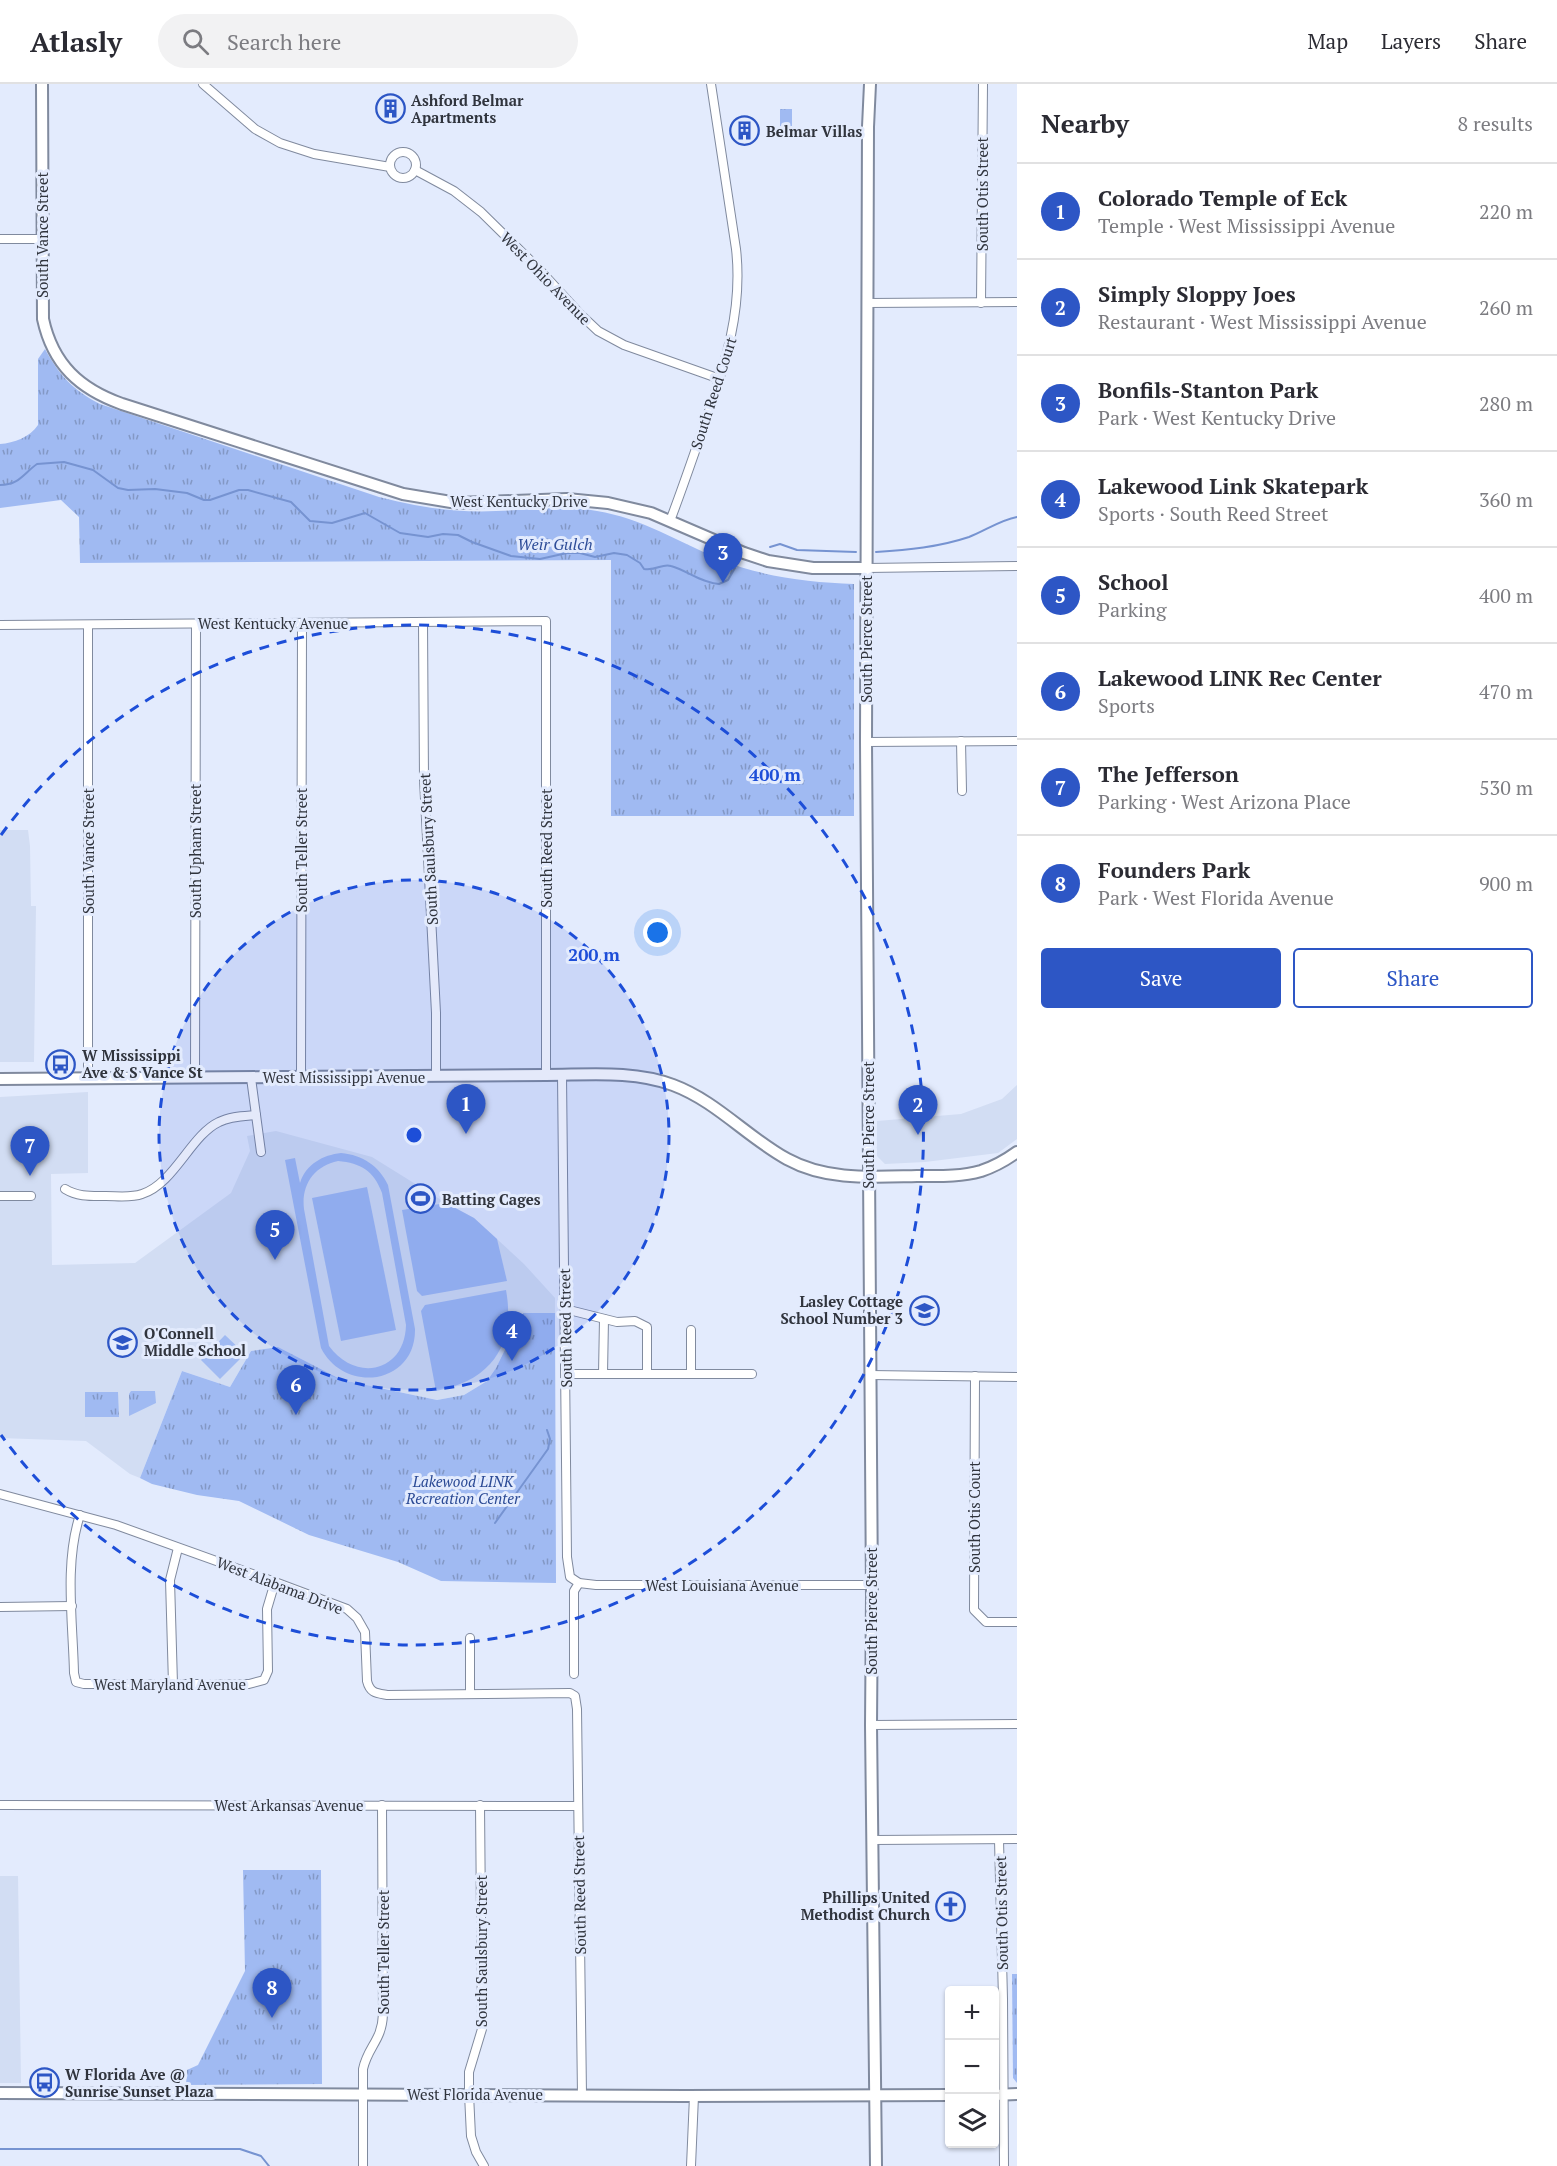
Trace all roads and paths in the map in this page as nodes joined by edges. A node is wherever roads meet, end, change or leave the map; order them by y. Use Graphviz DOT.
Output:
graph roads {
  1 [pos="42,84"];
  2 [pos="203,84"];
  3 [pos="711,84"];
  4 [pos="870,84"];
  5 [pos="983,84"];
  6 [pos="390,167"];
  7 [pos="415,170"];
  8 [pos="0,239"];
  9 [pos="42,239"];
  10 [pos="1017,302"];
  11 [pos="868,303"];
  12 [pos="981,303"];
  13 [pos="74,378"];
  14 [pos="720,379"];
  15 [pos="670,521"];
  16 [pos="1017,567"];
  17 [pos="866,568"];
  18 [pos="546,621"];
  19 [pos="423,622"];
  20 [pos="302,623"];
  21 [pos="196,624"];
  22 [pos="88,625"];
  23 [pos="0,626"];
  24 [pos="961,741"];
  25 [pos="1017,741"];
  26 [pos="866,742"];
  27 [pos="962,790"];
  28 [pos="546,1075"];
  29 [pos="562,1075"];
  30 [pos="436,1076"];
  31 [pos="88,1077"];
  32 [pos="195,1077"];
  33 [pos="301,1077"];
  34 [pos="251,1078"];
  35 [pos="0,1079"];
  36 [pos="256,1115"];
  37 [pos="261,1152"];
  38 [pos="1017,1152"];
  39 [pos="868,1177"];
  40 [pos="65,1189"];
  41 [pos="0,1196"];
  42 [pos="31,1196"];
  43 [pos="565,1309"];
  44 [pos="604,1319"];
  45 [pos="691,1330"];
  46 [pos="566,1374"];
  47 [pos="603,1374"];
  48 [pos="647,1374"];
  49 [pos="691,1374"];
  50 [pos="752,1374"];
  51 [pos="870,1375"];
  52 [pos="975,1377"];
  53 [pos="1017,1377"];
  54 [pos="0,1494"];
  55 [pos="80,1515"];
  56 [pos="178,1548"];
  57 [pos="275,1582"];
  58 [pos="576,1582"];
  59 [pos="872,1585"];
  60 [pos="72,1606"];
  61 [pos="0,1607"];
  62 [pos="1017,1622"];
  63 [pos="470,1638"];
  64 [pos="574,1674"];
  65 [pos="173,1684"];
  66 [pos="470,1693"];
  67 [pos="575,1696"];
  68 [pos="1017,1724"];
  69 [pos="871,1725"];
  70 [pos="0,1805"];
  71 [pos="382,1805"];
  72 [pos="480,1805"];
  73 [pos="577,1806"];
  74 [pos="1017,1839"];
  75 [pos="873,1840"];
  76 [pos="999,1840"];
  77 [pos="0,2093"];
  78 [pos="362,2094"];
  79 [pos="468,2094"];
  80 [pos="999,2094"];
  81 [pos="1017,2094"];
  82 [pos="582,2095"];
  83 [pos="945,2095"];
  84 [pos="999,2095"];
  85 [pos="694,2096"];
  86 [pos="874,2096"];
  87 [pos="363,2166"];
  88 [pos="484,2166"];
  89 [pos="692,2166"];
  90 [pos="876,2166"];
  91 [pos="1004,2166"];
  1 -- 9 [label="street, South Vance Street"];
  2 -- 6 [label="street"];
  3 -- 14 [label="street, South Reed Court"];
  4 -- 11 [label="street, South Pierce Street"];
  5 -- 12 [label="street, South Otis Street"];
  6 -- 7 [label="street"];
  6 -- 7 [label="street"];
  7 -- 14 [label="street, West Ohio Avenue"];
  8 -- 9 [label="street"];
  9 -- 13 [label="street, South Vance Street"];
  10 -- 12 [label="street"];
  11 -- 12 [label="street"];
  11 -- 17 [label="street, South Pierce Street"];
  13 -- 15 [label="street, West Kentucky Drive"];
  14 -- 15 [label="street, South Reed Court"];
  15 -- 17 [label="street, West Kentucky Drive"];
  16 -- 17 [label="street"];
  17 -- 26 [label="street, South Pierce Street"];
  18 -- 19 [label="street, West Kentucky Avenue"];
  18 -- 28 [label="street, South Reed Street"];
  19 -- 20 [label="street, West Kentucky Avenue"];
  19 -- 30 [label="street, South Saulsbury Street"];
  20 -- 21 [label="street, West Kentucky Avenue"];
  20 -- 33 [label="street, South Teller Street"];
  21 -- 22 [label="street, West Kentucky Avenue"];
  21 -- 32 [label="street, South Upham Street"];
  22 -- 23 [label="street, West Kentucky Avenue"];
  22 -- 31 [label="street, South Vance Street"];
  24 -- 25 [label="street"];
  24 -- 26 [label="street"];
  24 -- 27 [label="street"];
  26 -- 39 [label="street, South Pierce Street"];
  28 -- 29 [label="street, West Mississippi Avenue"];
  28 -- 30 [label="street, West Mississippi Avenue"];
  29 -- 39 [label="street, West Mississippi Avenue"];
  29 -- 43 [label="street, South Reed Street"];
  30 -- 33 [label="street, West Mississippi Avenue"];
  31 -- 32 [label="street, West Mississippi Avenue"];
  31 -- 35 [label="street, West Mississippi Avenue"];
  32 -- 34 [label="street, West Mississippi Avenue"];
  33 -- 34 [label="street, West Mississippi Avenue"];
  34 -- 36 [label="street"];
  36 -- 37 [label="street"];
  36 -- 40 [label="street"];
  38 -- 39 [label="street, West Mississippi Avenue"];
  39 -- 51 [label="street, South Pierce Street"];
  41 -- 42 [label="street"];
  43 -- 44 [label="street"];
  43 -- 46 [label="street, South Reed Street"];
  44 -- 47 [label="street"];
  44 -- 48 [label="street"];
  45 -- 49 [label="street"];
  46 -- 47 [label="street"];
  46 -- 58 [label="street, South Reed Street"];
  47 -- 48 [label="street"];
  48 -- 49 [label="street"];
  49 -- 50 [label="street"];
  51 -- 52 [label="street"];
  51 -- 59 [label="street, South Pierce Street"];
  52 -- 53 [label="street"];
  52 -- 62 [label="street, South Otis Court"];
  54 -- 55 [label="street, West Alabama Drive"];
  55 -- 56 [label="street, West Alabama Drive"];
  55 -- 60 [label="street"];
  56 -- 57 [label="street, West Alabama Drive"];
  56 -- 65 [label="street"];
  57 -- 65 [label="street, West Maryland Avenue"];
  57 -- 66 [label="street, West Alabama Drive"];
  58 -- 59 [label="street, West Louisiana Avenue"];
  58 -- 64 [label="street, South Reed Street"];
  59 -- 69 [label="street, South Pierce Street"];
  60 -- 61 [label="street"];
  60 -- 65 [label="street, West Maryland Avenue"];
  63 -- 66 [label="street"];
  66 -- 67 [label="street, West Alabama Drive"];
  67 -- 73 [label="street, South Reed Street"];
  68 -- 69 [label="street"];
  69 -- 75 [label="street, South Pierce Street"];
  70 -- 71 [label="street, West Arkansas Avenue"];
  71 -- 72 [label="street, West Arkansas Avenue"];
  71 -- 78 [label="street, South Teller Street"];
  72 -- 73 [label="street, West Arkansas Avenue"];
  72 -- 79 [label="street, South Saulsbury Street"];
  73 -- 82 [label="street, South Reed Street"];
  74 -- 76 [label="street"];
  75 -- 76 [label="street"];
  75 -- 86 [label="street, South Pierce Street"];
  76 -- 80 [label="street, South Otis Street"];
  77 -- 78 [label="street, West Florida Avenue"];
  78 -- 79 [label="street, West Florida Avenue"];
  78 -- 87 [label="street"];
  79 -- 82 [label="street, West Florida Avenue"];
  79 -- 88 [label="street, South Saulsbury Street"];
  81 -- 84 [label="street"];
  82 -- 85 [label="street, West Florida Avenue"];
  83 -- 86 [label="street, West Florida Avenue"];
  84 -- 91 [label="street, South Otis Street"];
  85 -- 86 [label="street, West Florida Avenue"];
  85 -- 89 [label="street"];
  86 -- 90 [label="street, South Pierce Street"];
}
